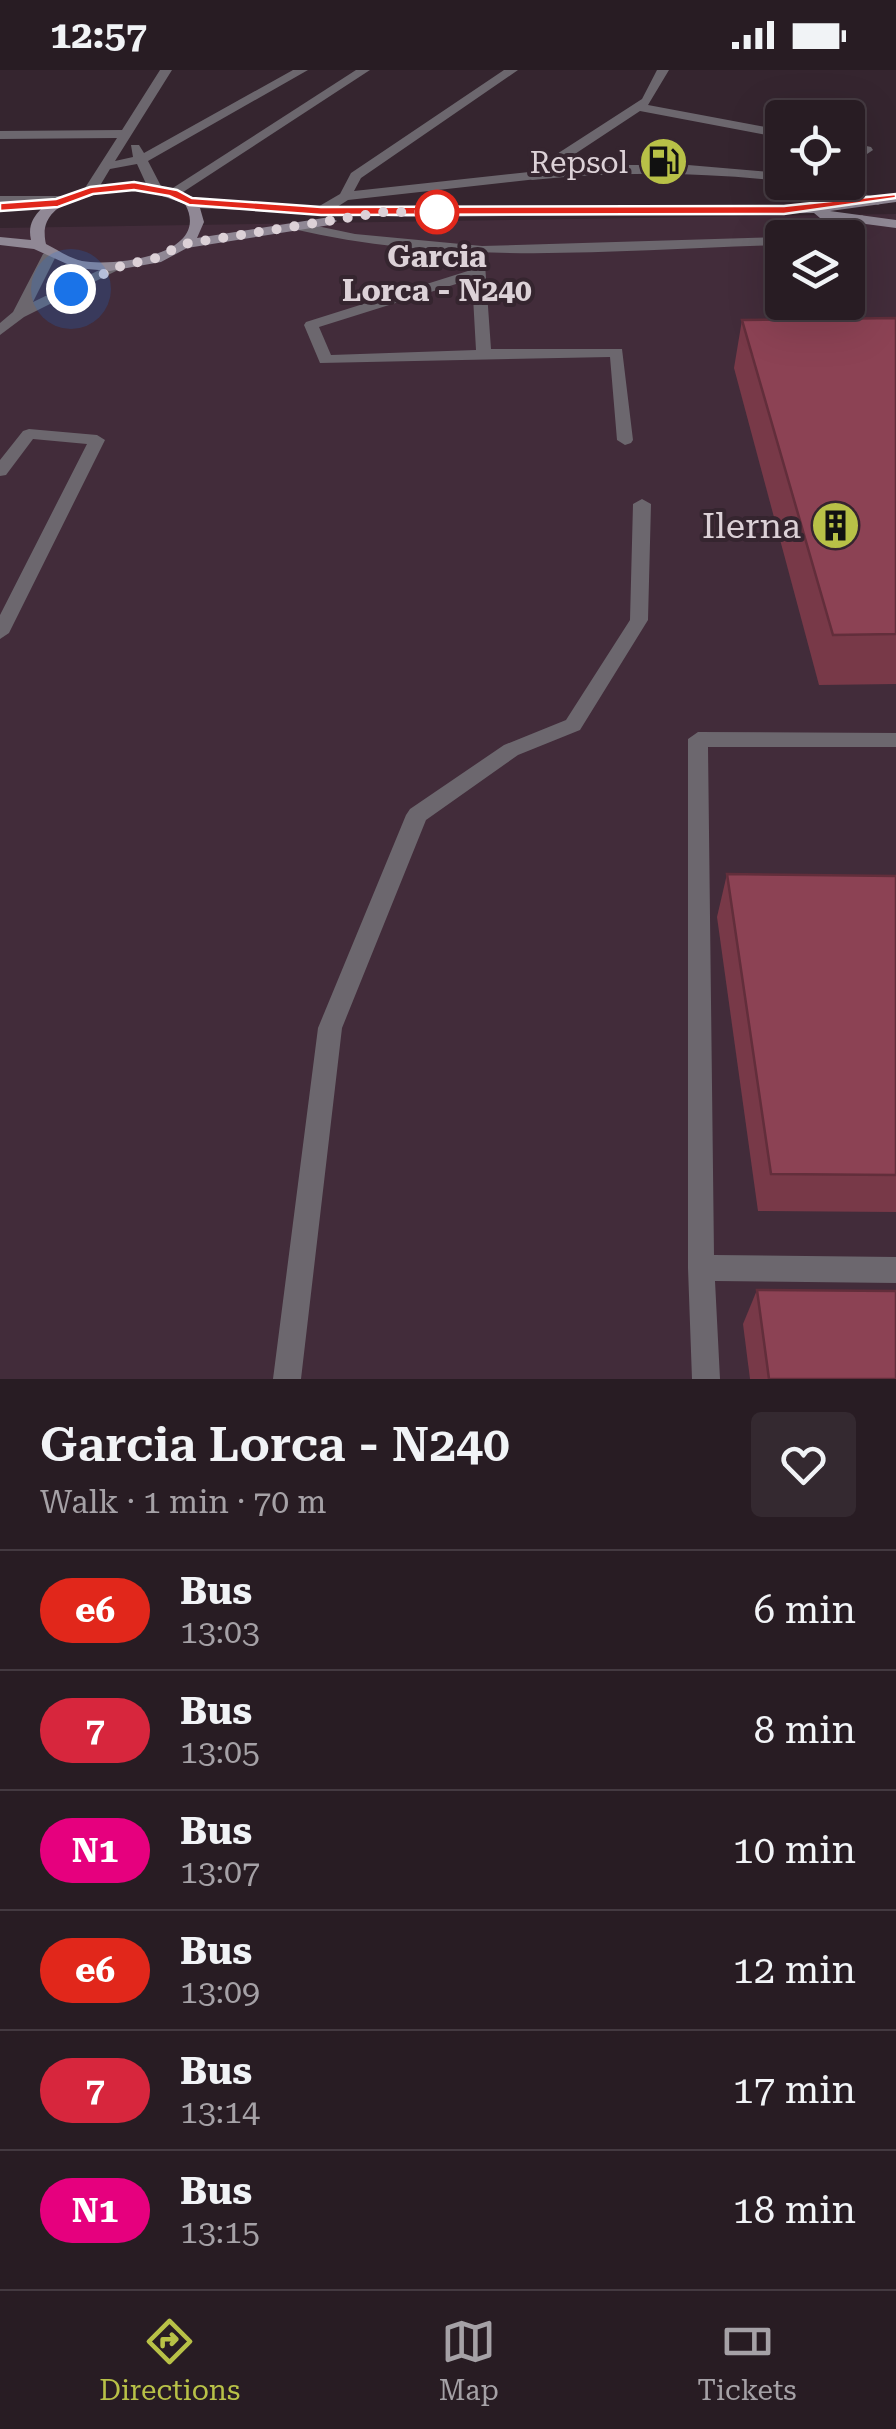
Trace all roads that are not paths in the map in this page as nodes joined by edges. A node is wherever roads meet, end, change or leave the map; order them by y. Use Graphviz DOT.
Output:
graph roads {
  1 [pos="166,70"];
  2 [pos="302,70"];
  3 [pos="364,70"];
  4 [pos="512,70"];
  5 [pos="663,70"];
  6 [pos="638,107"];
  7 [pos="765,131"];
  8 [pos="126,134"];
  9 [pos="0,135"];
  10 [pos="143,159"];
  11 [pos="376,163"];
  12 [pos="108,166"];
  13 [pos="765,175"];
  14 [pos="532,176"];
  15 [pos="396,187"];
  16 [pos="154,188"];
  17 [pos="90,190"];
  18 [pos="172,193"];
  19 [pos="345,196"];
  20 [pos="865,196"];
  21 [pos="896,198"];
  22 [pos="878,200"];
  23 [pos="60,202"];
  24 [pos="189,202"];
  25 [pos="0,203"];
  26 [pos="784,210"];
  27 [pos="321,211"];
  28 [pos="384,212"];
  29 [pos="862,219"];
  30 [pos="859,220"];
  31 [pos="896,224"];
  32 [pos="298,226"];
  33 [pos="0,241"];
  34 [pos="765,242"];
  35 [pos="184,244"];
  36 [pos="45,250"];
  37 [pos="477,250"];
  38 [pos="121,266"];
  39 [pos="479,272"];
  40 [pos="19,314"];
  41 [pos="0,331"];
  42 [pos="484,354"];
  43 [pos="625,440"];
  44 [pos="0,471"];
  45 [pos="642,504"];
  46 [pos="0,633"];
  47 [pos="896,740"];
  48 [pos="702,1268"];
  49 [pos="896,1270"];
  50 [pos="287,1379"];
  51 [pos="706,1379"];
  1 -- 8 [label="street"];
  2 -- 10 [label="street"];
  3 -- 18 [label="street"];
  4 -- 11 [label="street"];
  5 -- 6 [label="street"];
  6 -- 7 [label="street"];
  6 -- 14 [label="street"];
  8 -- 9 [label="street"];
  8 -- 10 [label="street"];
  8 -- 12 [label="street"];
  10 -- 12 [label="street"];
  10 -- 16 [label="street"];
  11 -- 15 [label="street"];
  11 -- 19 [label="street"];
  12 -- 17 [label="street"];
  13 -- 14 [label="street"];
  14 -- 15 [label="street"];
  15 -- 19 [label="street"];
  16 -- 17 [label="street"];
  16 -- 18 [label="street"];
  17 -- 23 [label="street"];
  18 -- 24 [label="street"];
  19 -- 27 [label="street"];
  20 -- 22 [label="street"];
  21 -- 22 [label="street"];
  22 -- 26 [label="street"];
  23 -- 25 [label="street"];
  23 -- 36 [label="street"];
  24 -- 27 [label="street"];
  24 -- 35 [label="street"];
  26 -- 28 [label="street"];
  26 -- 29 [label="street"];
  27 -- 28 [label="street"];
  28 -- 32 [label="street"];
  29 -- 30 [label="street"];
  29 -- 31 [label="street"];
  32 -- 35 [label="street"];
  32 -- 37 [label="street"];
  33 -- 36 [label="street"];
  34 -- 37 [label="street"];
  35 -- 38 [label="street"];
  36 -- 38 [label="street"];
  36 -- 40 [label="street"];
  37 -- 39 [label="street"];
  38 -- 40 [label="street"];
  39 -- 42 [label="street"];
  39 -- 42 [label="street"];
  40 -- 41 [label="street"];
  42 -- 43 [label="street"];
  44 -- 46 [label="street"];
  45 -- 50 [label="street"];
  47 -- 48 [label="street"];
  48 -- 49 [label="street"];
  48 -- 51 [label="street"];
}
